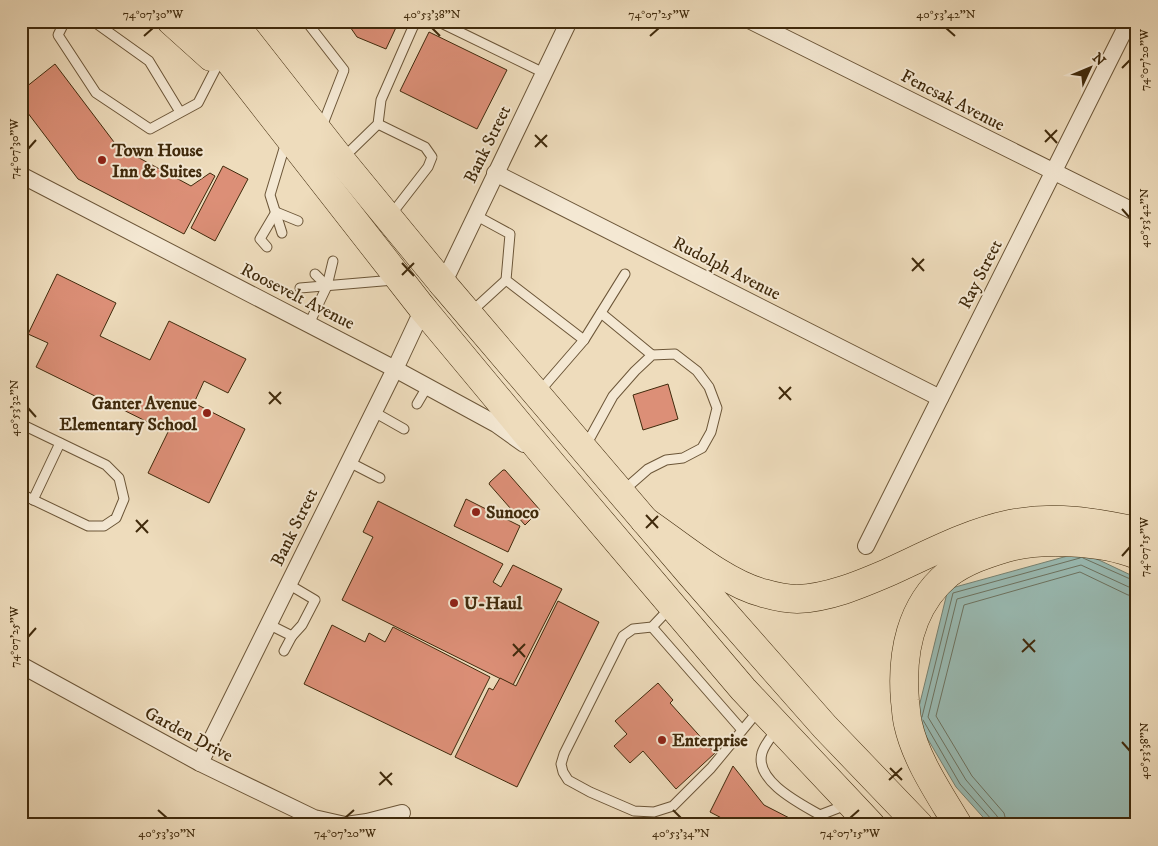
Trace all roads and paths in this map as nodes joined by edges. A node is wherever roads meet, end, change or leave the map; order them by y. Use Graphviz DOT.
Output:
graph roads {
  1 [pos="65,21"];
  2 [pos="93,21"];
  3 [pos="171,21"];
  4 [pos="198,21"];
  5 [pos="232,21"];
  6 [pos="306,21"];
  7 [pos="418,21"];
  8 [pos="437,21"];
  9 [pos="569,21"];
  10 [pos="751,21"];
  11 [pos="1129,21"];
  12 [pos="218,64"];
  13 [pos="544,73"];
  14 [pos="251,89"];
  15 [pos="180,112"];
  16 [pos="378,124"];
  17 [pos="319,132"];
  18 [pos="288,137"];
  19 [pos="341,160"];
  20 [pos="495,173"];
  21 [pos="1054,173"];
  22 [pos="21,175"];
  23 [pos="276,212"];
  24 [pos="1137,214"];
  25 [pos="475,215"];
  26 [pos="389,218"];
  27 [pos="298,221"];
  28 [pos="282,233"];
  29 [pos="266,247"];
  30 [pos="332,261"];
  31 [pos="315,274"];
  32 [pos="625,274"];
  33 [pos="399,279"];
  34 [pos="506,280"];
  35 [pos="443,284"];
  36 [pos="327,286"];
  37 [pos="300,288"];
  38 [pos="423,309"];
  39 [pos="600,313"];
  40 [pos="469,314"];
  41 [pos="309,324"];
  42 [pos="584,340"];
  43 [pos="652,355"];
  44 [pos="395,369"];
  45 [pos="427,387"];
  46 [pos="537,394"];
  47 [pos="940,398"];
  48 [pos="417,404"];
  49 [pos="374,412"];
  50 [pos="21,424"];
  51 [pos="404,429"];
  52 [pos="60,443"];
  53 [pos="583,449"];
  54 [pos="349,462"];
  55 [pos="551,463"];
  56 [pos="380,478"];
  57 [pos="621,493"];
  58 [pos="21,494"];
  59 [pos="33,500"];
  60 [pos="645,521"];
  61 [pos="1137,531"];
  62 [pos="866,546"];
  63 [pos="1137,555"];
  64 [pos="288,584"];
  65 [pos="672,606"];
  66 [pos="268,624"];
  67 [pos="652,627"];
  68 [pos="292,636"];
  69 [pos="284,651"];
  70 [pos="21,666"];
  71 [pos="770,717"];
  72 [pos="742,730"];
  73 [pos="200,762"];
  74 [pos="850,803"];
  75 [pos="402,813"];
  76 [pos="345,825"];
  77 [pos="871,825"];
  78 [pos="919,825"];
  79 [pos="958,825"];
  1 -- 15 [label="lane"];
  2 -- 15 [label="lane"];
  3 -- 12 [label="highway"];
  4 -- 14 [label="highway"];
  5 -- 17 [label="highway"];
  6 -- 17 [label="lane"];
  7 -- 16 [label="lane"];
  8 -- 13 [label="lane"];
  9 -- 13 [label="street, Bank Street"];
  10 -- 21 [label="street, Fencsak Avenue"];
  11 -- 21 [label="street, Ray Street"];
  12 -- 14 [label="highway"];
  12 -- 15 [label="lane"];
  13 -- 20 [label="street, Bank Street"];
  14 -- 18 [label="highway"];
  16 -- 19 [label="lane"];
  16 -- 26 [label="lane"];
  17 -- 19 [label="highway"];
  18 -- 23 [label="lane"];
  18 -- 33 [label="highway"];
  19 -- 26 [label="highway"];
  20 -- 25 [label="street, Bank Street"];
  20 -- 47 [label="street, Rudolph Avenue"];
  21 -- 24 [label="street, Fencsak Avenue"];
  21 -- 47 [label="street, Ray Street"];
  22 -- 41 [label="street, Roosevelt Avenue"];
  23 -- 27 [label="lane"];
  23 -- 28 [label="lane"];
  23 -- 29 [label="lane"];
  25 -- 34 [label="lane"];
  25 -- 35 [label="street, Bank Street"];
  26 -- 35 [label="highway"];
  30 -- 36 [label="lane"];
  31 -- 36 [label="lane"];
  32 -- 39 [label="lane"];
  33 -- 36 [label="lane"];
  33 -- 38 [label="highway"];
  34 -- 40 [label="lane"];
  34 -- 42 [label="lane"];
  35 -- 40 [label="highway"];
  36 -- 37 [label="lane"];
  36 -- 41 [label="lane"];
  38 -- 44 [label="street, Bank Street"];
  38 -- 55 [label="highway"];
  39 -- 42 [label="lane"];
  39 -- 43 [label="lane"];
  40 -- 46 [label="highway"];
  41 -- 44 [label="street, Roosevelt Avenue"];
  42 -- 46 [label="lane"];
  43 -- 53 [label="lane"];
  43 -- 57 [label="lane"];
  44 -- 45 [label="street, Roosevelt Avenue"];
  44 -- 49 [label="street, Bank Street"];
  45 -- 48 [label="lane"];
  45 -- 55 [label="street, Roosevelt Avenue"];
  46 -- 53 [label="highway"];
  47 -- 62 [label="street, Ray Street"];
  49 -- 51 [label="lane"];
  49 -- 54 [label="street, Bank Street"];
  50 -- 52 [label="lane"];
  52 -- 59 [label="lane"];
  52 -- 59 [label="lane"];
  53 -- 57 [label="highway"];
  54 -- 56 [label="lane"];
  54 -- 64 [label="street, Bank Street"];
  55 -- 65 [label="highway"];
  57 -- 60 [label="highway"];
  58 -- 59 [label="lane"];
  60 -- 61 [label="highway"];
  60 -- 78 [label="highway"];
  63 -- 79 [label="highway"];
  64 -- 66 [label="street, Bank Street"];
  64 -- 68 [label="lane"];
  65 -- 67 [label="lane"];
  65 -- 71 [label="highway"];
  66 -- 68 [label="lane"];
  66 -- 73 [label="street, Bank Street"];
  67 -- 72 [label="lane"];
  67 -- 72 [label="lane"];
  68 -- 69 [label="lane"];
  70 -- 73 [label="street, Garden Drive"];
  71 -- 72 [label="lane"];
  71 -- 74 [label="highway"];
  71 -- 74 [label="lane"];
  73 -- 76 [label="street, Garden Drive"];
  74 -- 77 [label="highway"];
  75 -- 76 [label="street, Garden Drive"];
}
